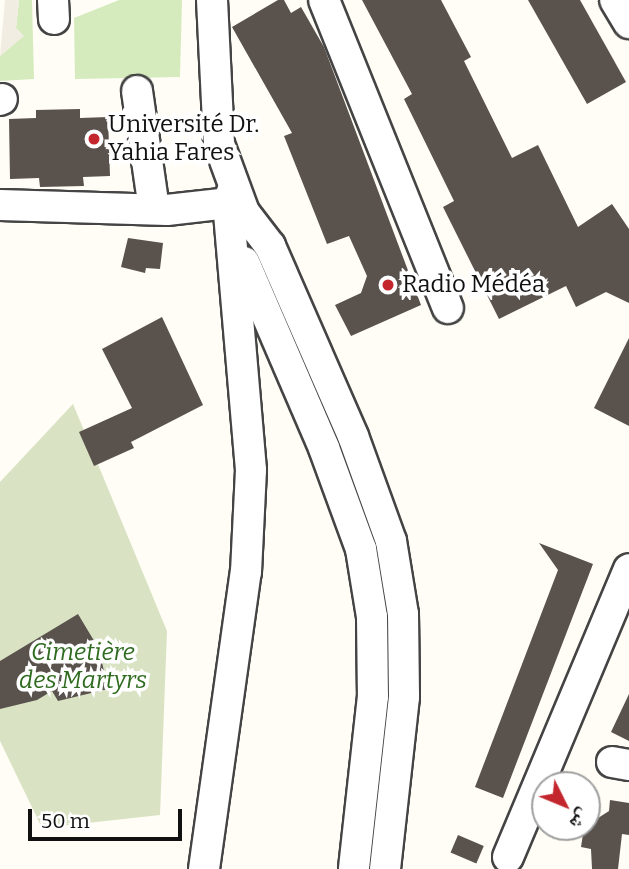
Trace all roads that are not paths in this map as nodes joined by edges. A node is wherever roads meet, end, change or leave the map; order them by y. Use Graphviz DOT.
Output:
graph roads {
  1 [pos="212,0"];
  2 [pos="324,0"];
  3 [pos="615,0"];
  4 [pos="629,23"];
  5 [pos="137,91"];
  6 [pos="236,200"];
  7 [pos="0,205"];
  8 [pos="154,209"];
  9 [pos="447,308"];
  10 [pos="629,569"];
  11 [pos="508,857"];
  12 [pos="204,869"];
  13 [pos="354,869"];
  14 [pos="385,869"];
  1 -- 6 [label="street"];
  2 -- 9 [label="street"];
  3 -- 4 [label="street"];
  5 -- 8 [label="street"];
  6 -- 8 [label="street"];
  6 -- 12 [label="street"];
  6 -- 13 [label="street"];
  6 -- 14 [label="street"];
  7 -- 8 [label="street"];
  10 -- 11 [label="street"];
}
